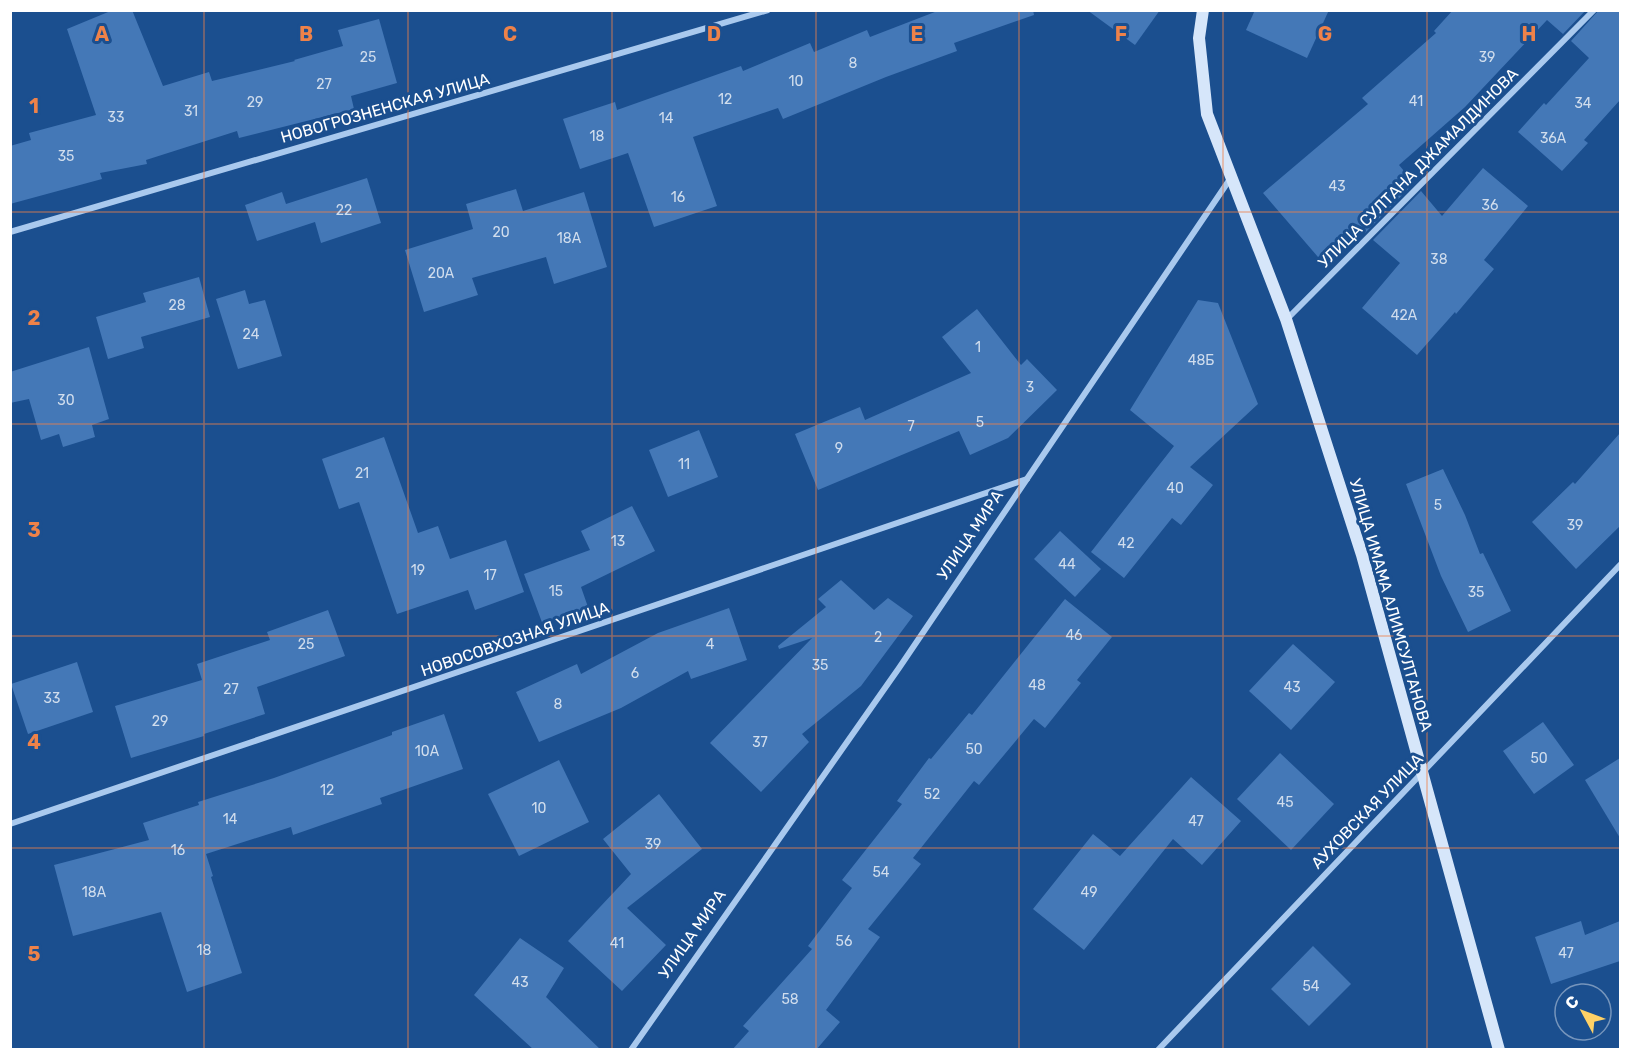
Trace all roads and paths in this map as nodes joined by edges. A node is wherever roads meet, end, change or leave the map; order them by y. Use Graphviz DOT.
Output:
graph roads {
  1 [pos="768,10"];
  2 [pos="1203,10"];
  3 [pos="1594,10"];
  4 [pos="1232,176"];
  5 [pos="10,232"];
  6 [pos="1286,319"];
  7 [pos="1027,479"];
  8 [pos="1620,566"];
  9 [pos="1422,773"];
  10 [pos="10,824"];
  11 [pos="631,1050"];
  12 [pos="1158,1050"];
  13 [pos="1499,1050"];
  1 -- 5 [label="street, НОВОГРОЗНЕНСКАЯ УЛИЦА"];
  2 -- 4 [label="main road"];
  3 -- 6 [label="street, УЛИЦА СУЛТАНА ДЖАМАЛДИНОВА"];
  4 -- 6 [label="main road, УЛИЦА ИМАМА АЛИМСУЛТАНОВА"];
  4 -- 7 [label="street, УЛИЦА МИРА"];
  6 -- 9 [label="main road, УЛИЦА ИМАМА АЛИМСУЛТАНОВА"];
  7 -- 10 [label="street, НОВОСОВХОЗНАЯ УЛИЦА"];
  7 -- 11 [label="street, УЛИЦА МИРА"];
  8 -- 9 [label="street, АУХОВСКАЯ УЛИЦА"];
  9 -- 12 [label="street, АУХОВСКАЯ УЛИЦА"];
  9 -- 13 [label="main road, УЛИЦА ИМАМА АЛИМСУЛТАНОВА"];
}
